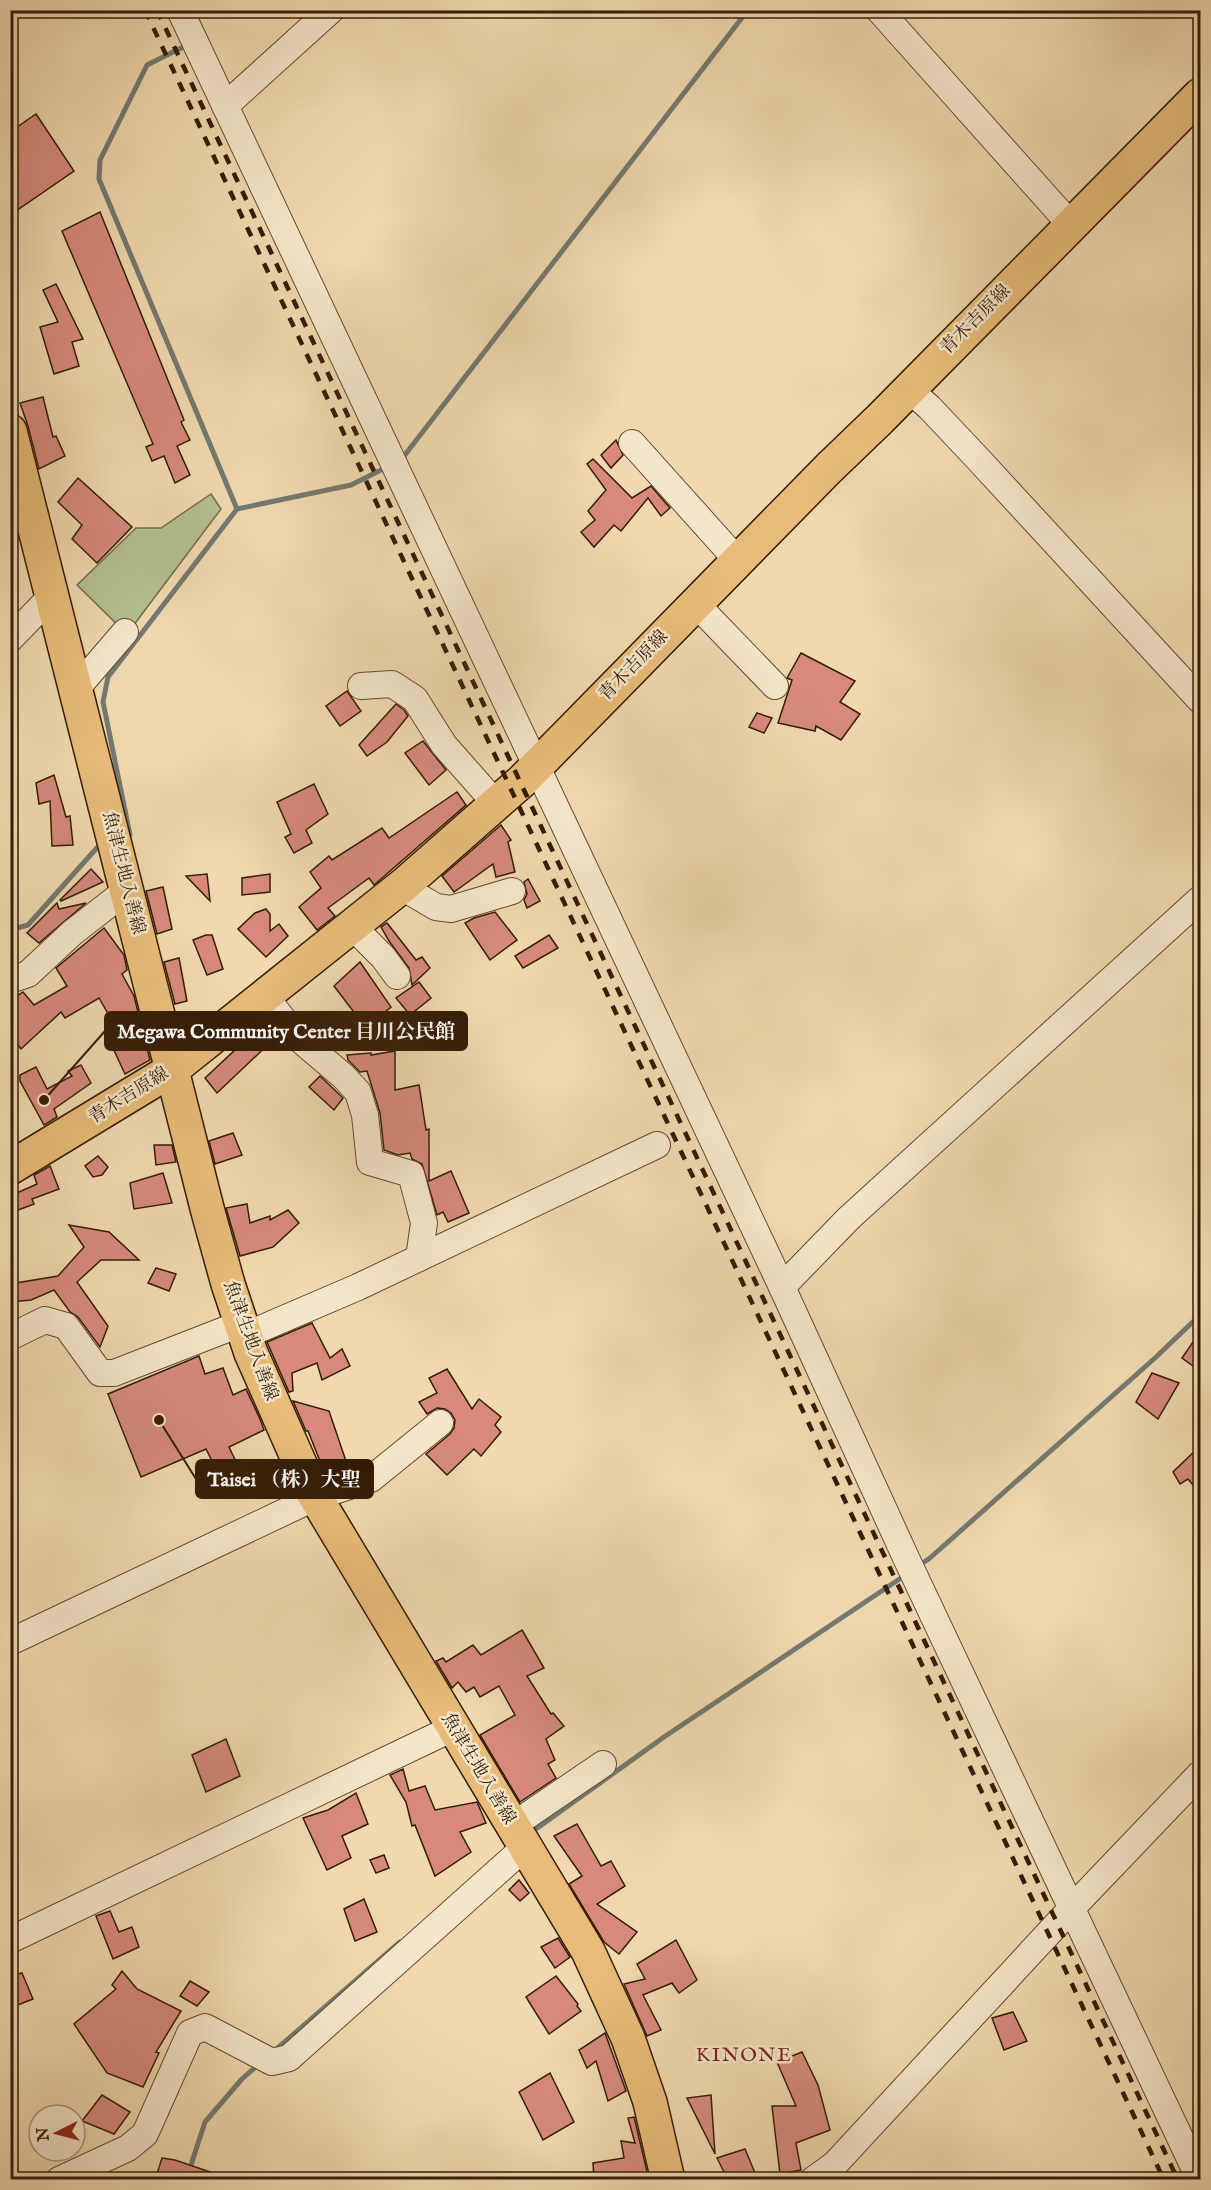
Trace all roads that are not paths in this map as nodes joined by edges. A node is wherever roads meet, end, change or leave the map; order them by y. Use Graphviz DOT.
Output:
graph roads {
  1 [pos="180,10"];
  2 [pos="331,10"];
  3 [pos="879,10"];
  4 [pos="1200,95"];
  5 [pos="225,106"];
  6 [pos="1071,225"];
  7 [pos="908,389"];
  8 [pos="10,431"];
  9 [pos="632,442"];
  10 [pos="737,561"];
  11 [pos="53,598"];
  12 [pos="695,603"];
  13 [pos="125,632"];
  14 [pos="10,639"];
  15 [pos="361,686"];
  16 [pos="775,686"];
  17 [pos="76,689"];
  18 [pos="1200,700"];
  19 [pos="537,766"];
  20 [pos="497,805"];
  21 [pos="402,887"];
  22 [pos="127,890"];
  23 [pos="512,891"];
  24 [pos="1200,899"];
  25 [pos="352,926"];
  26 [pos="397,976"];
  27 [pos="10,980"];
  28 [pos="265,996"];
  29 [pos="173,1070"];
  30 [pos="657,1145"];
  31 [pos="10,1168"];
  32 [pos="419,1258"];
  33 [pos="782,1287"];
  34 [pos="242,1330"];
  35 [pos="10,1337"];
  36 [pos="440,1423"];
  37 [pos="316,1497"];
  38 [pos="10,1642"];
  39 [pos="453,1728"];
  40 [pos="603,1764"];
  41 [pos="1200,1774"];
  42 [pos="518,1837"];
  43 [pos="1071,1909"];
  44 [pos="10,1940"];
  45 [pos="59,2180"];
  46 [pos="668,2180"];
  47 [pos="813,2180"];
  48 [pos="1200,2180"];
  1 -- 5 [label="street"];
  2 -- 5 [label="street"];
  3 -- 6 [label="street"];
  4 -- 6 [label="main road, 青木吉原線"];
  5 -- 19 [label="street"];
  6 -- 7 [label="main road, 青木吉原線"];
  7 -- 10 [label="main road, 青木吉原線"];
  7 -- 18 [label="street"];
  8 -- 11 [label="main road, 魚津生地入善線"];
  9 -- 10 [label="street"];
  10 -- 12 [label="main road, 青木吉原線"];
  11 -- 14 [label="street"];
  11 -- 17 [label="main road, 魚津生地入善線"];
  12 -- 16 [label="street"];
  12 -- 19 [label="main road, 青木吉原線"];
  13 -- 17 [label="street"];
  15 -- 20 [label="street"];
  17 -- 22 [label="main road, 魚津生地入善線"];
  19 -- 20 [label="main road, 青木吉原線"];
  19 -- 33 [label="street"];
  20 -- 21 [label="main road, 青木吉原線"];
  21 -- 23 [label="street"];
  21 -- 25 [label="main road, 青木吉原線"];
  22 -- 27 [label="street"];
  22 -- 29 [label="main road, 魚津生地入善線"];
  24 -- 33 [label="street"];
  25 -- 26 [label="street"];
  25 -- 28 [label="main road, 青木吉原線"];
  28 -- 29 [label="main road, 青木吉原線"];
  28 -- 32 [label="street"];
  29 -- 31 [label="main road, 青木吉原線"];
  29 -- 34 [label="main road, 魚津生地入善線"];
  30 -- 32 [label="street"];
  32 -- 34 [label="street"];
  33 -- 43 [label="street"];
  34 -- 35 [label="street"];
  34 -- 37 [label="main road, 魚津生地入善線"];
  36 -- 37 [label="street"];
  37 -- 38 [label="street"];
  37 -- 39 [label="main road, 魚津生地入善線"];
  39 -- 42 [label="main road, 魚津生地入善線"];
  39 -- 44 [label="street"];
  40 -- 42 [label="street"];
  41 -- 43 [label="street"];
  42 -- 45 [label="street"];
  42 -- 46 [label="main road, 魚津生地入善線"];
  43 -- 47 [label="street"];
  43 -- 48 [label="street"];
}
